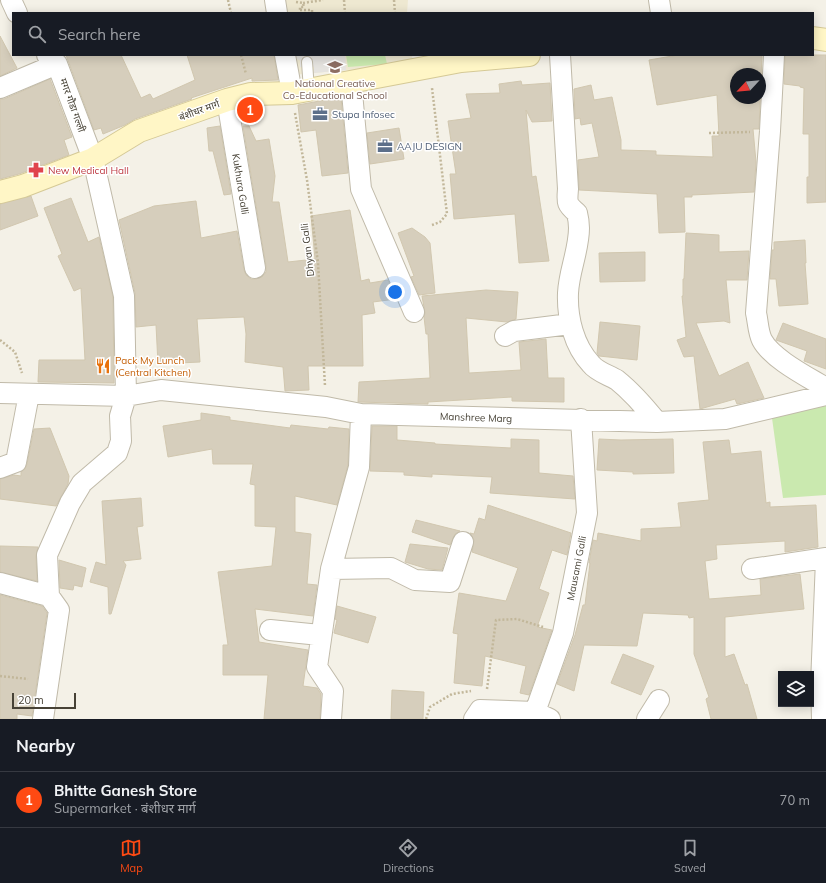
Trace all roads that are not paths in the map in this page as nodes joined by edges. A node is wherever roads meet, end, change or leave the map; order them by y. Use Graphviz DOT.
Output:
graph roads {
  1 [pos="11,0"];
  2 [pos="659,0"];
  3 [pos="17,12"];
  4 [pos="661,12"];
  5 [pos="814,38"];
  6 [pos="826,40"];
  7 [pos="285,56"];
  8 [pos="519,56"];
  9 [pos="560,56"];
  10 [pos="774,56"];
  11 [pos="52,59"];
  12 [pos="307,62"];
  13 [pos="351,82"];
  14 [pos="0,88"];
  15 [pos="300,92"];
  16 [pos="227,100"];
  17 [pos="92,159"];
  18 [pos="0,192"];
  19 [pos="255,268"];
  20 [pos="414,312"];
  21 [pos="570,324"];
  22 [pos="505,336"];
  23 [pos="826,388"];
  24 [pos="0,392"];
  25 [pos="29,394"];
  26 [pos="826,395"];
  27 [pos="126,396"];
  28 [pos="361,414"];
  29 [pos="581,419"];
  30 [pos="657,422"];
  31 [pos="0,468"];
  32 [pos="463,542"];
  33 [pos="826,559"];
  34 [pos="330,569"];
  35 [pos="752,569"];
  36 [pos="0,583"];
  37 [pos="49,596"];
  38 [pos="270,630"];
  39 [pos="320,635"];
  40 [pos="659,700"];
  41 [pos="542,715"];
  42 [pos="43,719"];
  43 [pos="331,719"];
  44 [pos="474,719"];
  45 [pos="648,719"];
  46 [pos="822,719"];
  1 -- 3 [label="street"];
  2 -- 4 [label="street"];
  5 -- 6 [label="main road"];
  7 -- 15 [label="street"];
  8 -- 13 [label="main road, बंशीधर मार्ग"];
  9 -- 21 [label="street"];
  10 -- 23 [label="street"];
  11 -- 14 [label="street"];
  11 -- 17 [label="street, मगर गौडा गल्ली"];
  12 -- 15 [label="lane"];
  13 -- 15 [label="main road, बंशीधर मार्ग"];
  13 -- 20 [label="street"];
  15 -- 16 [label="main road, बंशीधर मार्ग"];
  16 -- 17 [label="main road, बंशीधर मार्ग"];
  16 -- 19 [label="street, Kukhura Galli"];
  17 -- 18 [label="main road, बंशीधर मार्ग"];
  17 -- 27 [label="street, मगर गौडा गल्ली"];
  21 -- 22 [label="street"];
  21 -- 30 [label="street"];
  24 -- 25 [label="street, Manshree Marg"];
  25 -- 27 [label="street, Manshree Marg"];
  25 -- 31 [label="street"];
  26 -- 30 [label="street, Manshree Marg"];
  27 -- 28 [label="street, Manshree Marg"];
  27 -- 37 [label="street, मगर गौडा गल्ली"];
  28 -- 29 [label="street, Manshree Marg"];
  28 -- 34 [label="street"];
  29 -- 30 [label="street, Manshree Marg"];
  29 -- 41 [label="street, Mausami Galli"];
  32 -- 34 [label="street"];
  33 -- 35 [label="street"];
  33 -- 46 [label="street"];
  34 -- 39 [label="street"];
  36 -- 37 [label="street"];
  37 -- 42 [label="street"];
  38 -- 39 [label="street"];
  39 -- 43 [label="street"];
  40 -- 45 [label="street"];
  41 -- 44 [label="street"];
}
